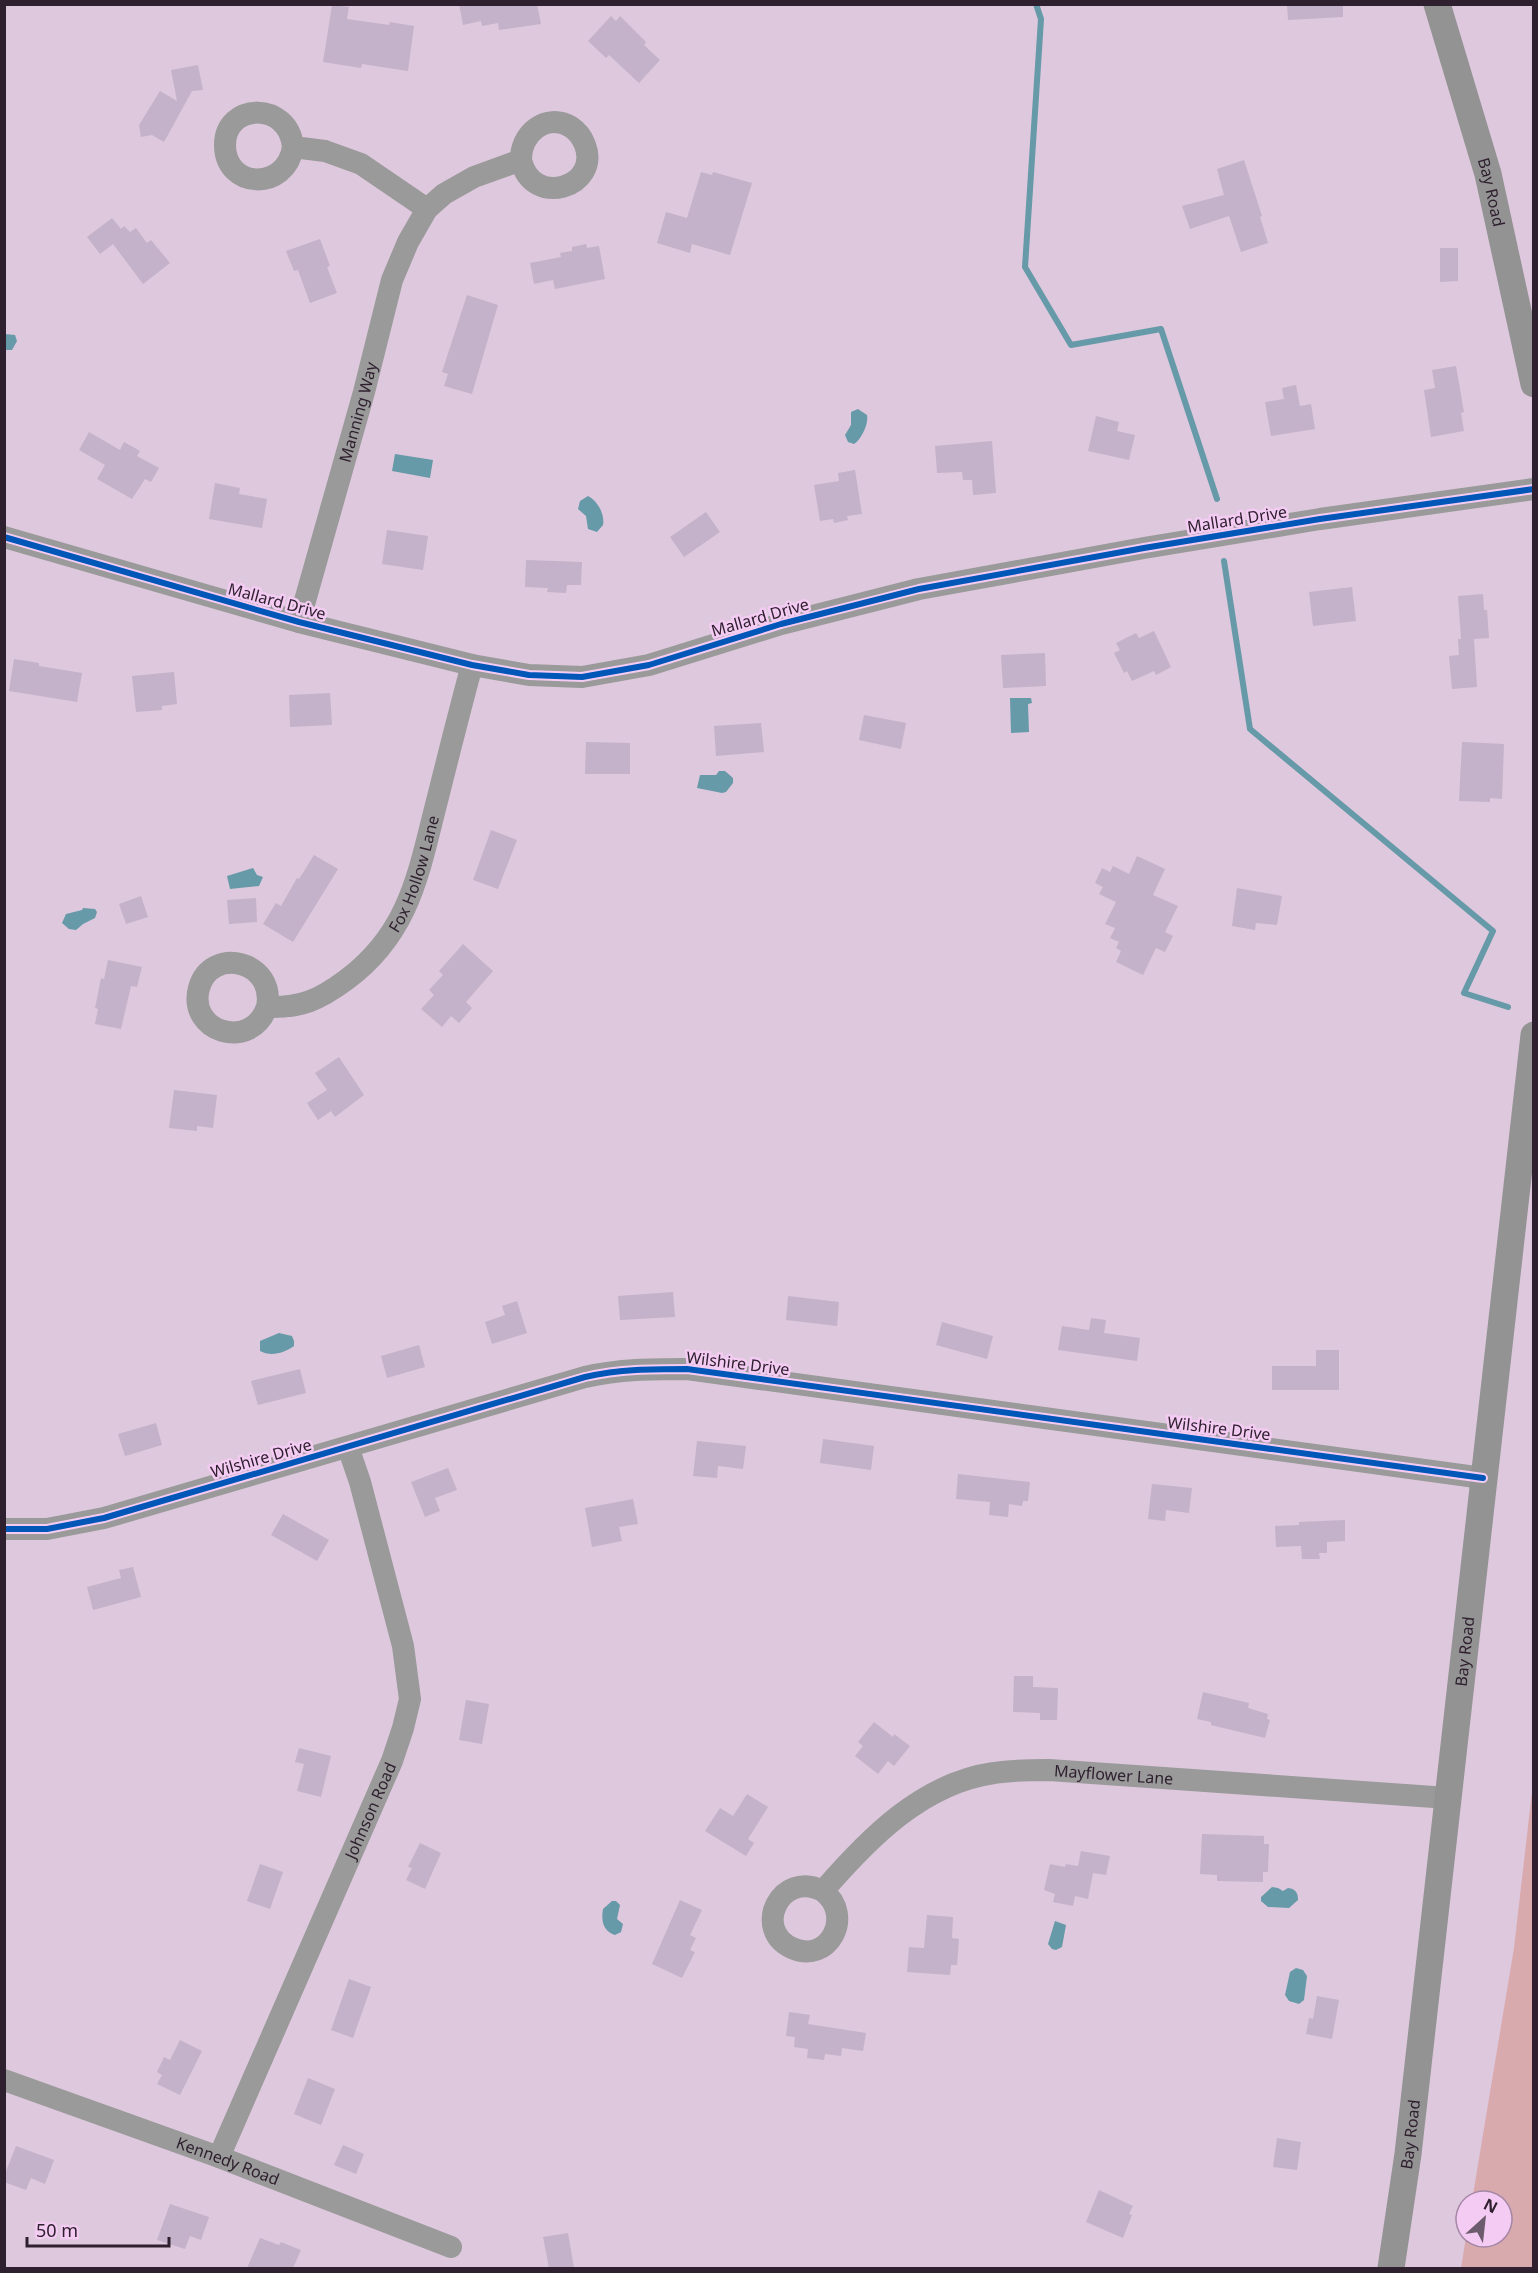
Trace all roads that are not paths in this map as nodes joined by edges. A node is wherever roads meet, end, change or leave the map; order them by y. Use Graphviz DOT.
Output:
graph roads {
  1 [pos="1437,4"];
  2 [pos="293,147"];
  3 [pos="521,160"];
  4 [pos="427,209"];
  5 [pos="1533,384"];
  6 [pos="1533,489"];
  7 [pos="4,537"];
  8 [pos="299,622"];
  9 [pos="472,665"];
  10 [pos="267,1007"];
  11 [pos="1533,1035"];
  12 [pos="348,1447"];
  13 [pos="1483,1478"];
  14 [pos="4,1529"];
  15 [pos="1448,1798"];
  16 [pos="823,1891"];
  17 [pos="4,2080"];
  18 [pos="219,2157"];
  19 [pos="451,2247"];
  20 [pos="1391,2268"];
  1 -- 5 [label="main road, Bay Road"];
  2 -- 4 [label="street"];
  3 -- 4 [label="street, Manning Way"];
  4 -- 8 [label="street, Manning Way"];
  6 -- 9 [label="street, Mallard Drive"];
  7 -- 8 [label="street, Mallard Drive"];
  8 -- 9 [label="street, Mallard Drive"];
  9 -- 10 [label="street, Fox Hollow Lane"];
  11 -- 13 [label="main road, Bay Road"];
  12 -- 13 [label="street, Wilshire Drive"];
  12 -- 14 [label="street, Wilshire Drive"];
  12 -- 18 [label="street, Johnson Road"];
  13 -- 15 [label="main road, Bay Road"];
  15 -- 16 [label="street, Mayflower Lane"];
  15 -- 20 [label="main road, Bay Road"];
  17 -- 18 [label="street, Kennedy Road"];
  18 -- 19 [label="street, Kennedy Road"];
}
